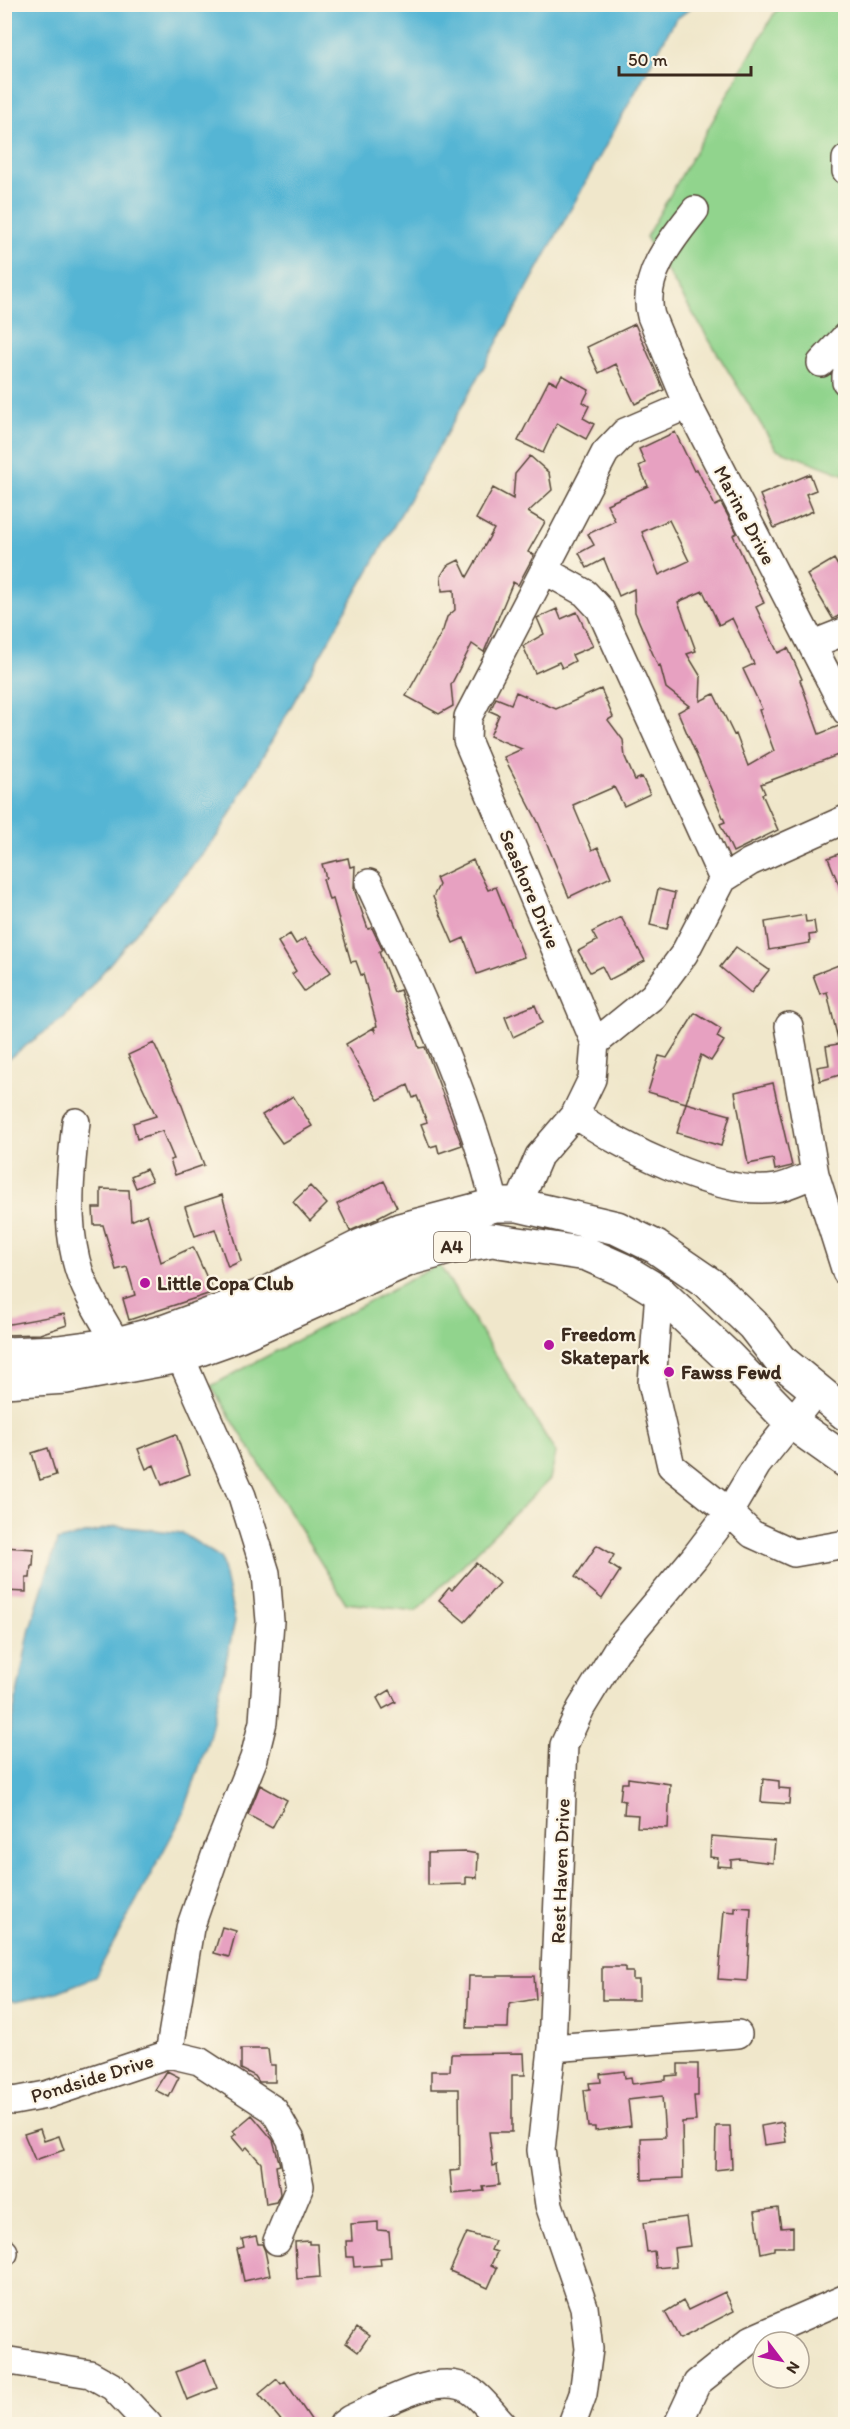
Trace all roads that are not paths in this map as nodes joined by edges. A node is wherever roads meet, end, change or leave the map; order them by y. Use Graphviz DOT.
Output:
graph roads {
  1 [pos="846,159"];
  2 [pos="846,171"];
  3 [pos="695,210"];
  4 [pos="846,336"];
  5 [pos="821,363"];
  6 [pos="846,375"];
  7 [pos="846,382"];
  8 [pos="688,405"];
  9 [pos="544,570"];
  10 [pos="846,631"];
  11 [pos="813,644"];
  12 [pos="846,711"];
  13 [pos="846,819"];
  14 [pos="723,879"];
  15 [pos="369,883"];
  16 [pos="789,1026"];
  17 [pos="595,1043"];
  18 [pos="575,1114"];
  19 [pos="76,1122"];
  20 [pos="815,1174"];
  21 [pos="506,1205"];
  22 [pos="846,1272"];
  23 [pos="659,1292"];
  24 [pos="117,1344"];
  25 [pos="4,1354"];
  26 [pos="180,1356"];
  27 [pos="4,1381"];
  28 [pos="817,1390"];
  29 [pos="846,1414"];
  30 [pos="790,1422"];
  31 [pos="846,1461"];
  32 [pos="729,1512"];
  33 [pos="846,1544"];
  34 [pos="738,2034"];
  35 [pos="552,2048"];
  36 [pos="169,2054"];
  37 [pos="4,2098"];
  38 [pos="277,2241"];
  39 [pos="846,2298"];
  40 [pos="4,2360"];
  41 [pos="148,2424"];
  42 [pos="342,2424"];
  43 [pos="503,2424"];
  44 [pos="572,2424"];
  45 [pos="678,2424"];
  1 -- 2 [label="street"];
  3 -- 8 [label="street, Marine Drive"];
  4 -- 5 [label="street"];
  6 -- 7 [label="street"];
  8 -- 9 [label="street, Seashore Drive"];
  8 -- 11 [label="street, Marine Drive"];
  9 -- 14 [label="street"];
  9 -- 17 [label="street, Seashore Drive"];
  10 -- 11 [label="street"];
  11 -- 12 [label="street, Marine Drive"];
  13 -- 14 [label="street"];
  14 -- 17 [label="street"];
  15 -- 21 [label="street"];
  16 -- 20 [label="street"];
  17 -- 18 [label="street, Seashore Drive"];
  18 -- 20 [label="street"];
  18 -- 21 [label="street, Seashore Drive"];
  19 -- 24 [label="street"];
  20 -- 22 [label="street"];
  21 -- 24 [label="highway, A4"];
  21 -- 28 [label="highway, A4"];
  23 -- 26 [label="highway, A4"];
  23 -- 30 [label="highway, A4"];
  23 -- 32 [label="street"];
  24 -- 25 [label="highway, A4"];
  26 -- 27 [label="highway, A4"];
  26 -- 36 [label="street"];
  28 -- 29 [label="highway, A4"];
  28 -- 30 [label="street, Rest Haven Drive"];
  30 -- 31 [label="highway, A4"];
  30 -- 32 [label="street, Rest Haven Drive"];
  32 -- 33 [label="street"];
  32 -- 35 [label="street, Rest Haven Drive"];
  34 -- 35 [label="street"];
  35 -- 44 [label="street, Rest Haven Drive"];
  36 -- 37 [label="street, Pondside Drive"];
  36 -- 38 [label="street, Pondside Drive"];
  39 -- 45 [label="street"];
  40 -- 41 [label="street"];
  42 -- 43 [label="street"];
}
